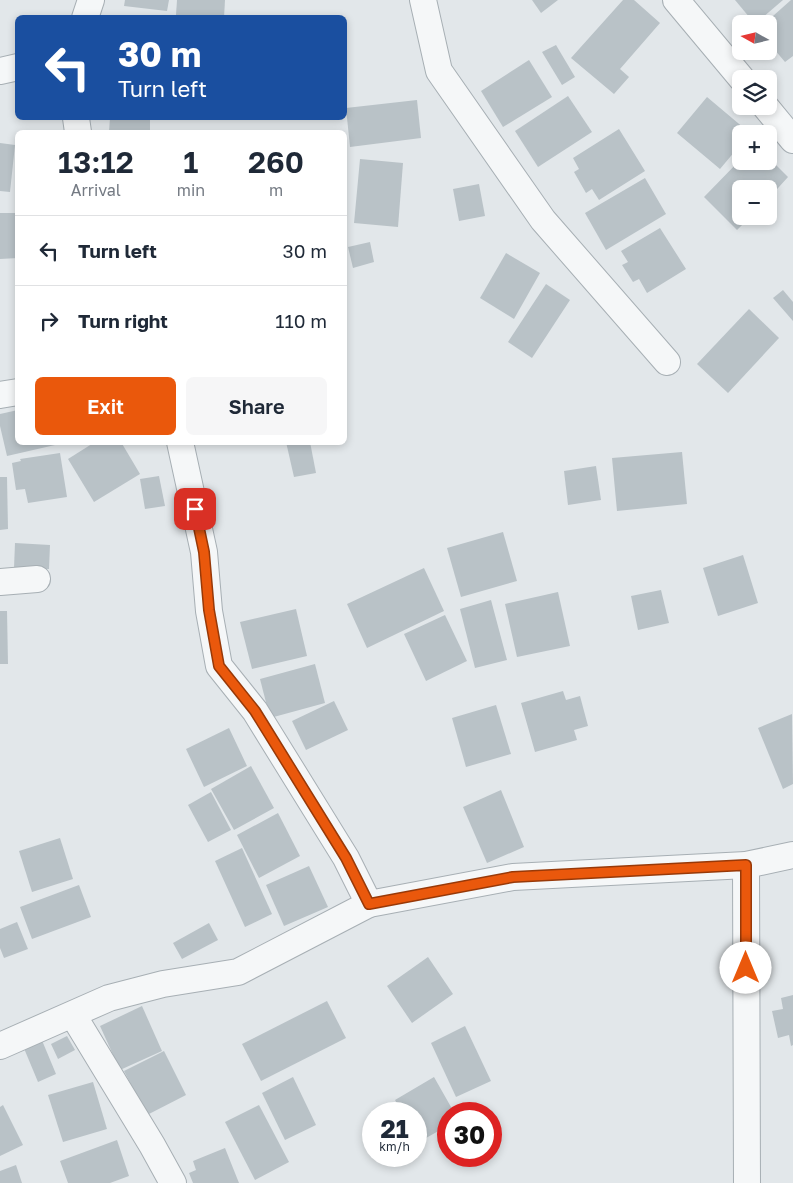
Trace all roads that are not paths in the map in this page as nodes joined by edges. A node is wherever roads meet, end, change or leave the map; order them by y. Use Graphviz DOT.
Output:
graph roads {
  1 [pos="91,0"];
  2 [pos="423,0"];
  3 [pos="676,0"];
  4 [pos="86,15"];
  5 [pos="15,68"];
  6 [pos="734,70"];
  7 [pos="0,71"];
  8 [pos="772,115"];
  9 [pos="793,140"];
  10 [pos="667,362"];
  11 [pos="15,392"];
  12 [pos="0,394"];
  13 [pos="181,445"];
  14 [pos="37,579"];
  15 [pos="0,582"];
  16 [pos="793,855"];
  17 [pos="746,865"];
  18 [pos="369,904"];
  19 [pos="73,1015"];
  20 [pos="0,1046"];
  21 [pos="172,1183"];
  22 [pos="746,1183"];
  1 -- 4 [label="street"];
  2 -- 10 [label="street"];
  3 -- 6 [label="street"];
  5 -- 7 [label="street"];
  8 -- 9 [label="street"];
  11 -- 12 [label="street"];
  13 -- 18 [label="street"];
  14 -- 15 [label="street"];
  16 -- 17 [label="street"];
  17 -- 18 [label="street"];
  17 -- 22 [label="street"];
  18 -- 19 [label="street"];
  19 -- 20 [label="street"];
  19 -- 21 [label="street"];
}
